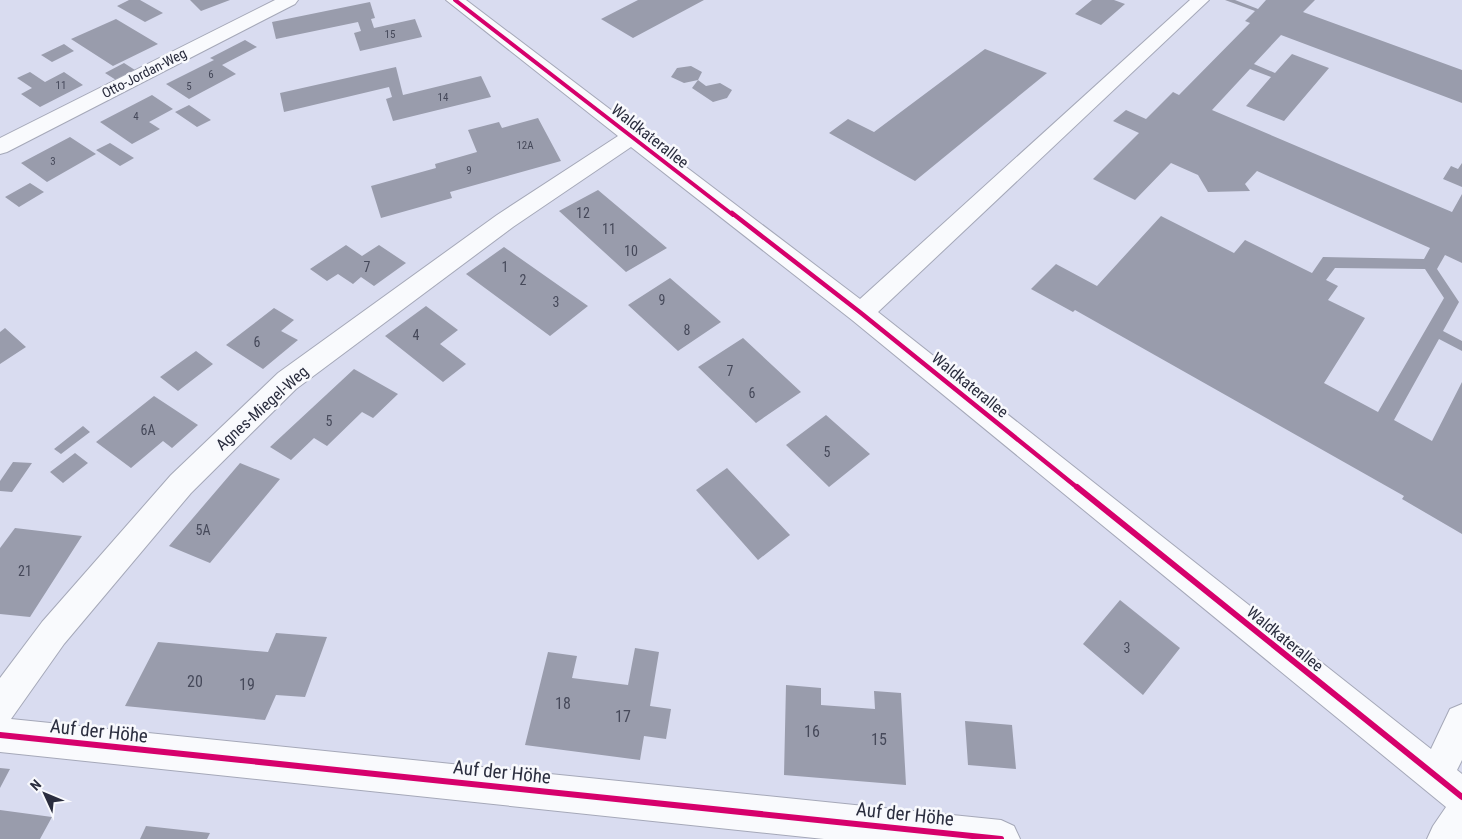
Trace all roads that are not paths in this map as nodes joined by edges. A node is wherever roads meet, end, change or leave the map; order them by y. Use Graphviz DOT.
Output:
graph roads {
  1 [pos="289,0"];
  2 [pos="455,0"];
  3 [pos="1191,2"];
  4 [pos="631,137"];
  5 [pos="0,147"];
  6 [pos="861,313"];
  7 [pos="0,706"];
  8 [pos="1462,721"];
  9 [pos="0,735"];
  10 [pos="1449,787"];
  11 [pos="1462,816"];
  12 [pos="1001,839"];
  13 [pos="1446,839"];
  1 -- 5 [label="street, Otto-Jordan-Weg"];
  2 -- 4 [label="street, Waldkaterallee"];
  3 -- 6 [label="street"];
  4 -- 6 [label="street, Waldkaterallee"];
  4 -- 7 [label="street, Agnes-Miegel-Weg"];
  6 -- 10 [label="street, Waldkaterallee"];
  8 -- 10 [label="street"];
  9 -- 12 [label="street, Auf der Höhe"];
  11 -- 13 [label="street"];
}
